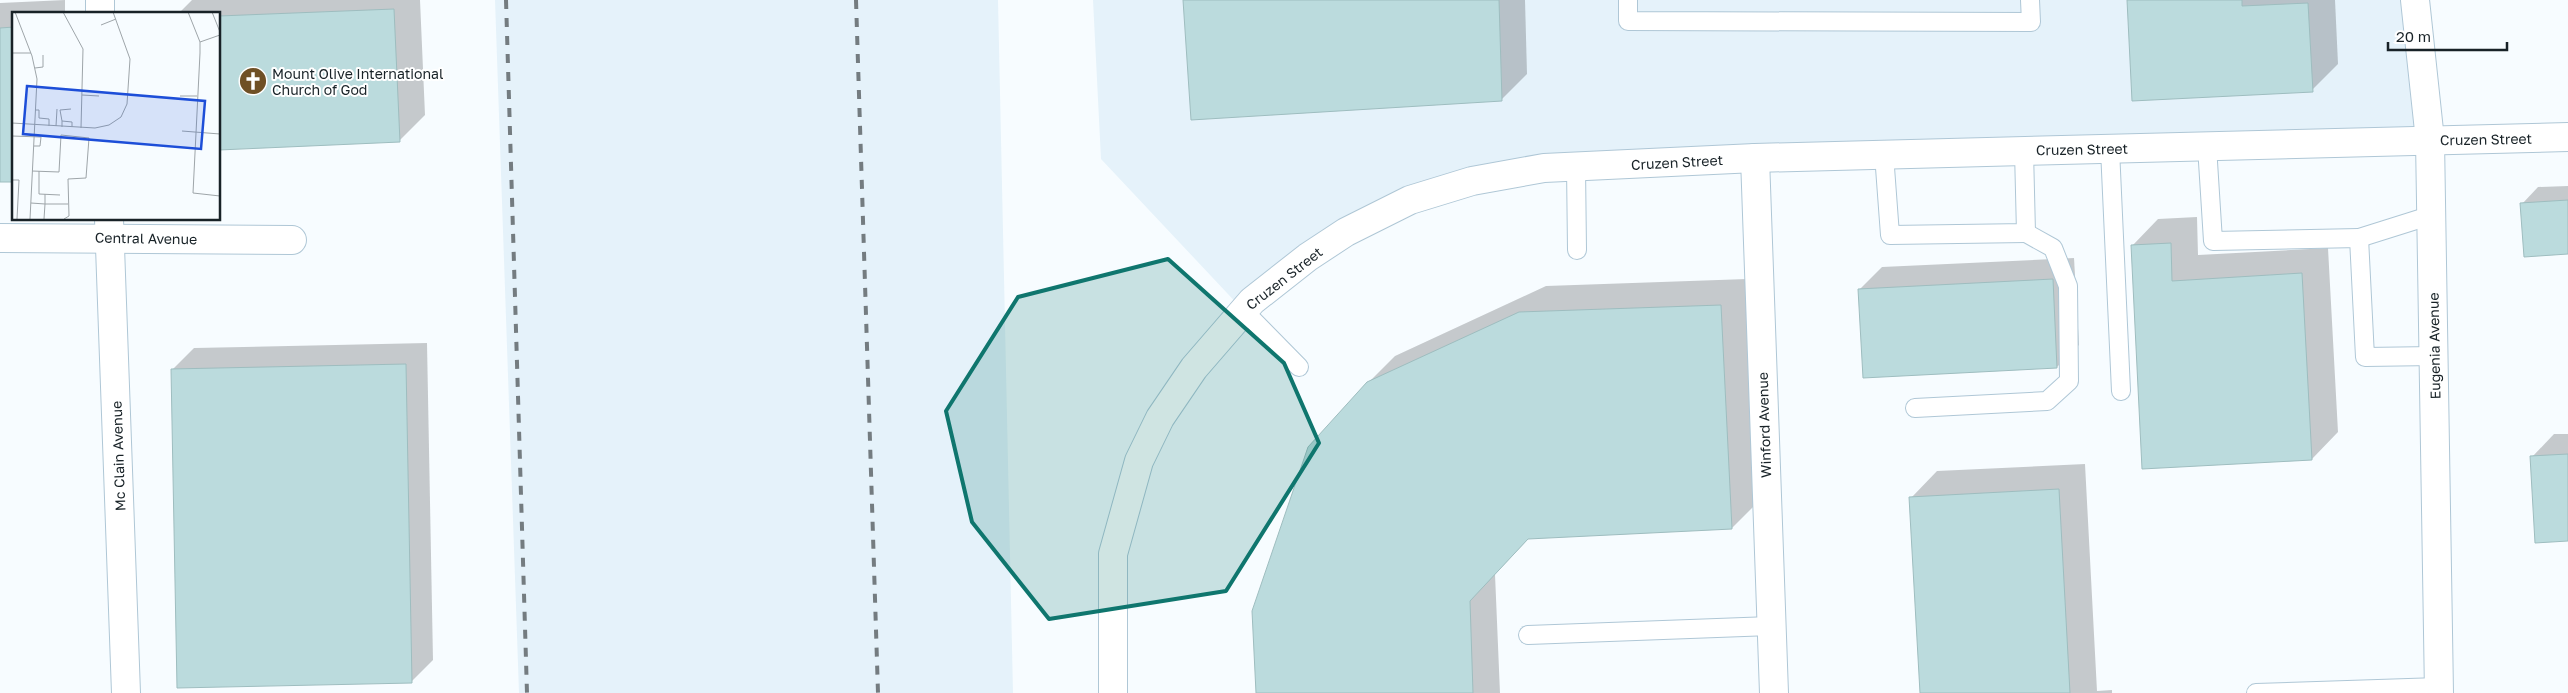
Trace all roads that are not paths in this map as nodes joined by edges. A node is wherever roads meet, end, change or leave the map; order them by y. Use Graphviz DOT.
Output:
graph roads {
  1 [pos="1628,0"];
  2 [pos="2030,0"];
  3 [pos="2416,0"];
  4 [pos="2568,137"];
  5 [pos="2430,140"];
  6 [pos="2207,146"];
  7 [pos="2110,149"];
  8 [pos="2024,151"];
  9 [pos="1884,154"];
  10 [pos="1755,158"];
  11 [pos="1576,167"];
  12 [pos="2432,216"];
  13 [pos="109,228"];
  14 [pos="2026,233"];
  15 [pos="0,238"];
  16 [pos="2359,238"];
  17 [pos="292,240"];
  18 [pos="1577,250"];
  19 [pos="1243,310"];
  20 [pos="2434,356"];
  21 [pos="1299,367"];
  22 [pos="2121,391"];
  23 [pos="1915,408"];
  24 [pos="1771,626"];
  25 [pos="1528,635"];
  26 [pos="2439,690"];
  27 [pos="126,693"];
  28 [pos="1113,693"];
  29 [pos="1774,693"];
  30 [pos="2256,693"];
  1 -- 2 [label="lane"];
  3 -- 5 [label="street, Eugenia Avenue"];
  4 -- 5 [label="street, Cruzen Street"];
  5 -- 6 [label="street, Cruzen Street"];
  5 -- 12 [label="street, Eugenia Avenue"];
  6 -- 7 [label="street, Cruzen Street"];
  6 -- 16 [label="lane"];
  7 -- 8 [label="street, Cruzen Street"];
  7 -- 22 [label="lane"];
  8 -- 9 [label="street, Cruzen Street"];
  8 -- 14 [label="lane"];
  9 -- 10 [label="street, Cruzen Street"];
  9 -- 14 [label="lane"];
  10 -- 11 [label="street, Cruzen Street"];
  10 -- 24 [label="street, Winford Avenue"];
  11 -- 18 [label="lane"];
  11 -- 19 [label="street, Cruzen Street"];
  12 -- 16 [label="lane"];
  12 -- 20 [label="street, Eugenia Avenue"];
  13 -- 15 [label="street, Central Avenue"];
  13 -- 17 [label="street, Central Avenue"];
  13 -- 27 [label="street, Mc Clain Avenue"];
  14 -- 23 [label="lane"];
  16 -- 20 [label="lane"];
  19 -- 21 [label="lane"];
  19 -- 28 [label="street, Cruzen Street"];
  20 -- 26 [label="street, Eugenia Avenue"];
  24 -- 25 [label="lane"];
  24 -- 29 [label="street, Winford Avenue"];
  26 -- 30 [label="lane"];
}
